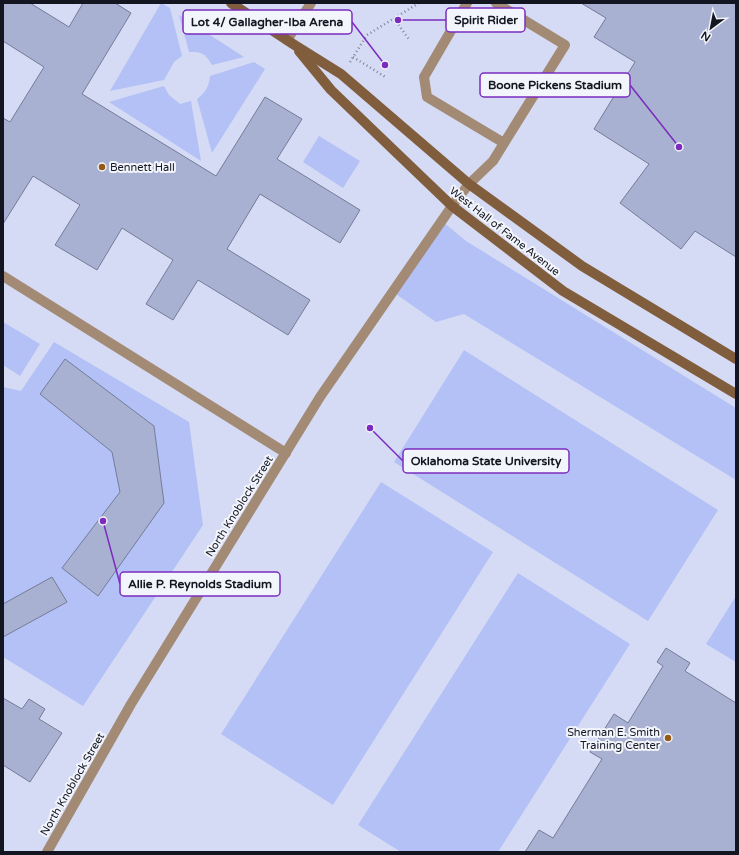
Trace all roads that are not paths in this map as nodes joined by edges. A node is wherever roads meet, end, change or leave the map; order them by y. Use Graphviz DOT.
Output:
graph roads {
  1 [pos="231,3"];
  2 [pos="310,3"];
  3 [pos="467,3"];
  4 [pos="496,3"];
  5 [pos="290,42"];
  6 [pos="504,143"];
  7 [pos="469,184"];
  8 [pos="452,206"];
  9 [pos="3,276"];
  10 [pos="736,359"];
  11 [pos="736,394"];
  12 [pos="286,453"];
  13 [pos="46,852"];
  1 -- 5 [label="main road, West Hall of Fame Avenue"];
  2 -- 5 [label="street"];
  3 -- 6 [label="street"];
  4 -- 6 [label="street, North Knoblock Street"];
  5 -- 7 [label="main road, West Hall of Fame Avenue"];
  5 -- 8 [label="main road, West Hall of Fame Avenue"];
  6 -- 7 [label="street, North Knoblock Street"];
  7 -- 8 [label="street, North Knoblock Street"];
  7 -- 10 [label="main road, West Hall of Fame Avenue"];
  8 -- 11 [label="main road, West Hall of Fame Avenue"];
  8 -- 12 [label="street, North Knoblock Street"];
  9 -- 12 [label="street"];
  12 -- 13 [label="street, North Knoblock Street"];
}
